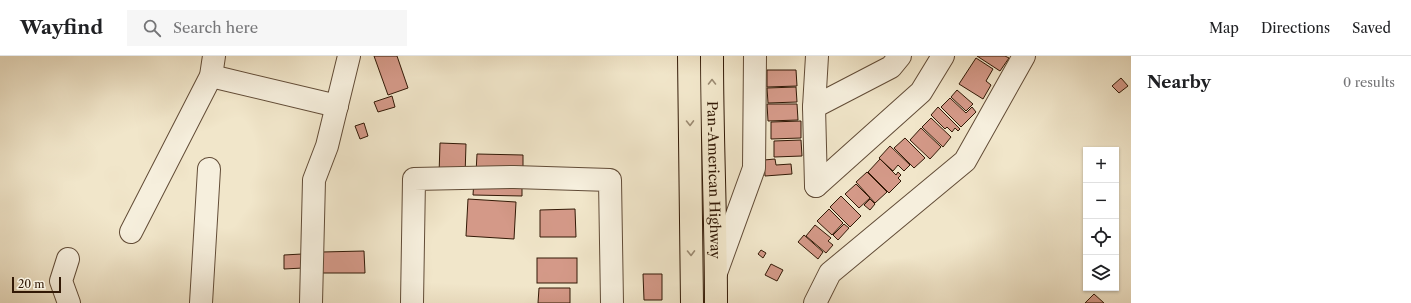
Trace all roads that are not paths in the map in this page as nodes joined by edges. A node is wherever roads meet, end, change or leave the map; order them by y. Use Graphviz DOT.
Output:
graph roads {
  1 [pos="349,56"];
  2 [pos="689,56"];
  3 [pos="712,56"];
  4 [pos="755,56"];
  5 [pos="817,56"];
  6 [pos="900,56"];
  7 [pos="943,56"];
  8 [pos="1024,56"];
  9 [pos="213,66"];
  10 [pos="337,106"];
  11 [pos="814,107"];
  12 [pos="209,169"];
  13 [pos="131,232"];
  14 [pos="68,259"];
  15 [pos="716,274"];
  16 [pos="69,303"];
  17 [pos="201,303"];
  18 [pos="310,303"];
  19 [pos="412,303"];
  20 [pos="612,303"];
  21 [pos="692,303"];
  22 [pos="716,303"];
  23 [pos="815,303"];
  1 -- 10 [label="street"];
  2 -- 21 [label="highway, Pan-American Highway, one-way"];
  15 -- 3 [label="highway, Pan-American Highway, one-way"];
  4 -- 15 [label="street"];
  5 -- 11 [label="street"];
  6 -- 11 [label="street"];
  7 -- 11 [label="street"];
  8 -- 23 [label="street"];
  9 -- 10 [label="street"];
  9 -- 13 [label="street"];
  10 -- 18 [label="street"];
  12 -- 17 [label="street"];
  14 -- 16 [label="street"];
  15 -- 22 [label="highway, Pan-American Highway"];
  19 -- 20 [label="street"];
}
